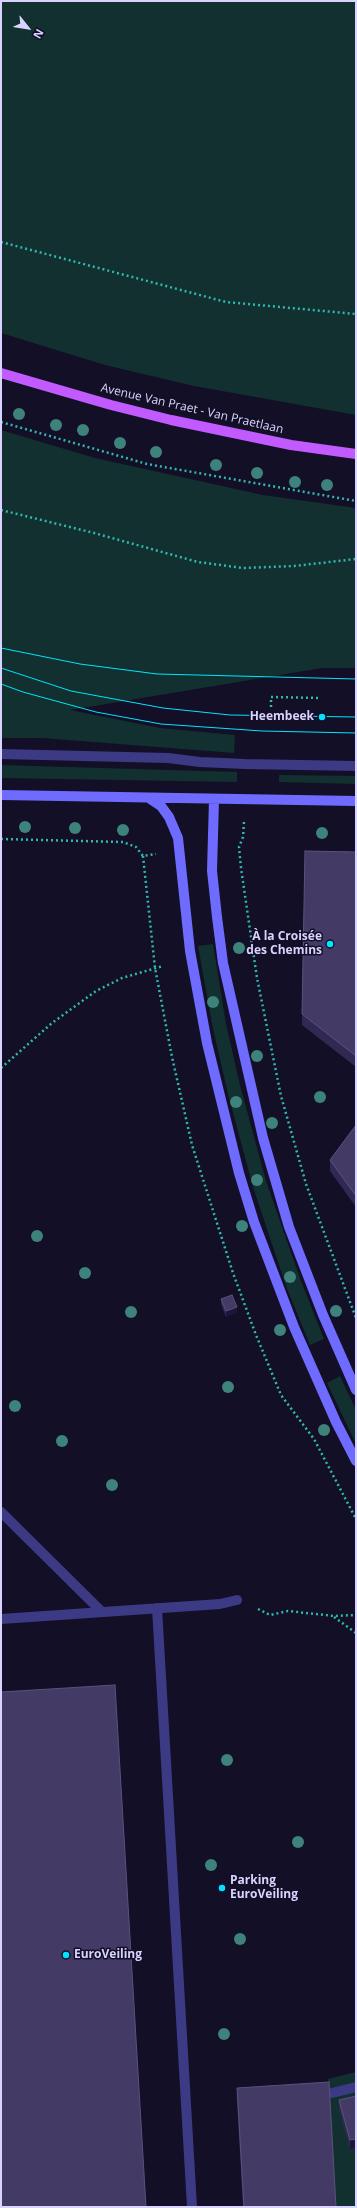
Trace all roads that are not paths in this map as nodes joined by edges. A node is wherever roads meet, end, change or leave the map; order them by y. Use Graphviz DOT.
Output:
graph roads {
  1 [pos="1,373"];
  2 [pos="356,454"];
  3 [pos="1,754"];
  4 [pos="356,766"];
  5 [pos="1,795"];
  6 [pos="149,798"];
  7 [pos="214,799"];
  8 [pos="356,801"];
  9 [pos="356,1390"];
  10 [pos="356,1461"];
  11 [pos="1,1512"];
  12 [pos="237,1600"];
  13 [pos="157,1608"];
  14 [pos="102,1612"];
  15 [pos="1,1619"];
  16 [pos="356,2087"];
  17 [pos="332,2093"];
  18 [pos="192,2207"];
  1 -- 2 [label="main road, Avenue Van Praet - Van Praetlaan"];
  3 -- 4 [label="street"];
  5 -- 6 [label="street"];
  6 -- 7 [label="street"];
  6 -- 10 [label="street"];
  7 -- 8 [label="street"];
  7 -- 9 [label="street"];
  11 -- 14 [label="street"];
  12 -- 13 [label="street"];
  13 -- 14 [label="street"];
  13 -- 18 [label="street"];
  14 -- 15 [label="street"];
  16 -- 17 [label="street"];
}
